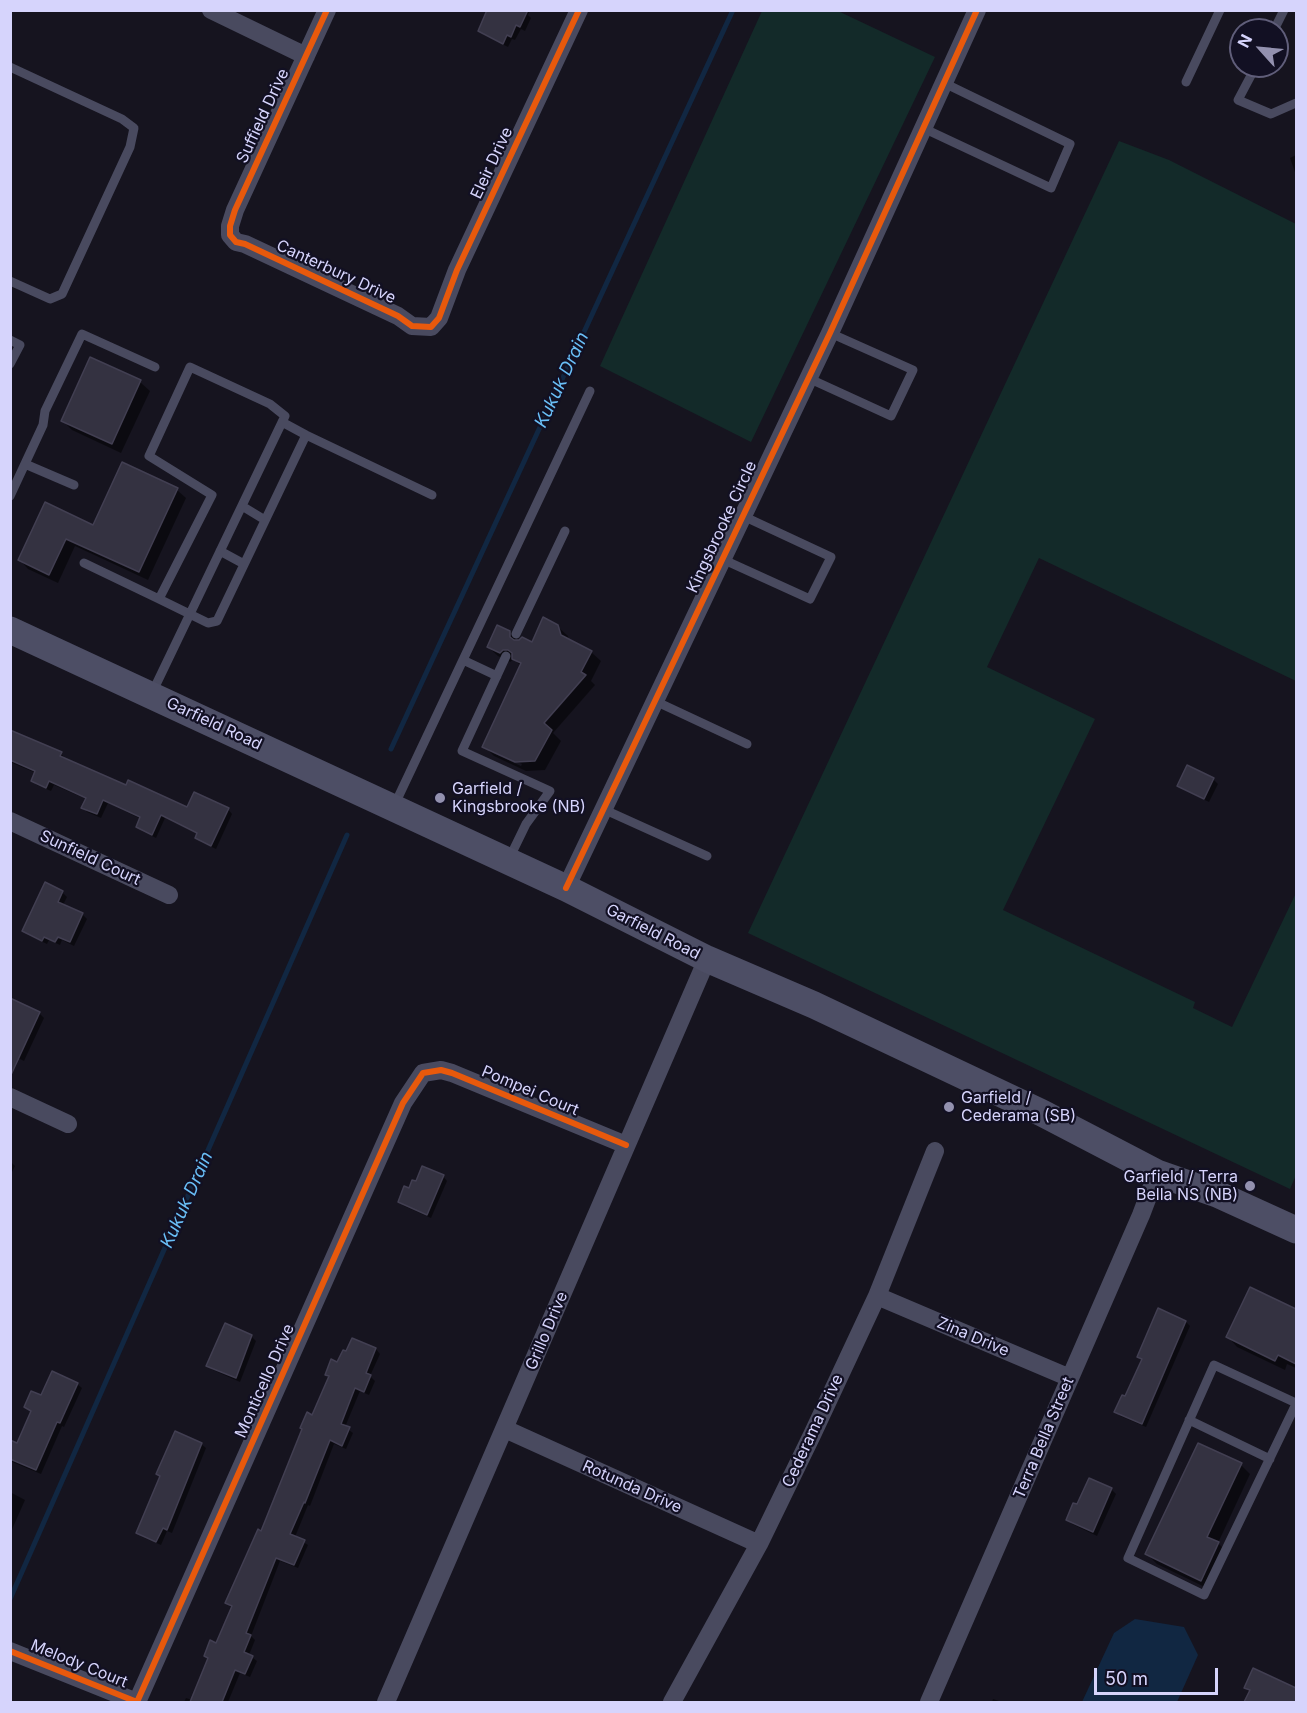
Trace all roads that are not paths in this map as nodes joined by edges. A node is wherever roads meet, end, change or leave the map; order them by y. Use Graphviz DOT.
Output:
graph roads {
  1 [pos="211,10"];
  2 [pos="327,10"];
  3 [pos="579,10"];
  4 [pos="977,10"];
  5 [pos="1220,10"];
  6 [pos="306,56"];
  7 [pos="10,67"];
  8 [pos="1250,78"];
  9 [pos="1186,82"];
  10 [pos="944,83"];
  11 [pos="1296,103"];
  12 [pos="923,128"];
  13 [pos="230,235"];
  14 [pos="10,281"];
  15 [pos="431,327"];
  16 [pos="830,333"];
  17 [pos="10,340"];
  18 [pos="10,364"];
  19 [pos="155,366"];
  20 [pos="808,378"];
  21 [pos="590,391"];
  22 [pos="282,422"];
  23 [pos="306,435"];
  24 [pos="25,464"];
  25 [pos="74,485"];
  26 [pos="432,495"];
  27 [pos="10,496"];
  28 [pos="242,506"];
  29 [pos="743,516"];
  30 [pos="265,519"];
  31 [pos="565,531"];
  32 [pos="220,551"];
  33 [pos="722,559"];
  34 [pos="84,563"];
  35 [pos="244,564"];
  36 [pos="159,599"];
  37 [pos="190,614"];
  38 [pos="10,630"];
  39 [pos="516,634"];
  40 [pos="506,656"];
  41 [pos="463,660"];
  42 [pos="497,676"];
  43 [pos="151,695"];
  44 [pos="655,701"];
  45 [pos="747,744"];
  46 [pos="393,808"];
  47 [pos="603,808"];
  48 [pos="10,821"];
  49 [pos="707,856"];
  50 [pos="508,861"];
  51 [pos="566,888"];
  52 [pos="169,895"];
  53 [pos="707,959"];
  54 [pos="423,1073"];
  55 [pos="10,1097"];
  56 [pos="68,1124"];
  57 [pos="626,1145"];
  58 [pos="935,1151"];
  59 [pos="1157,1173"];
  60 [pos="1296,1230"];
  61 [pos="877,1296"];
  62 [pos="1070,1378"];
  63 [pos="1296,1404"];
  64 [pos="1189,1420"];
  65 [pos="505,1429"];
  66 [pos="1270,1459"];
  67 [pos="759,1544"];
  68 [pos="10,1651"];
  69 [pos="137,1702"];
  70 [pos="386,1702"];
  71 [pos="672,1702"];
  72 [pos="929,1702"];
  1 -- 6 [label="street"];
  2 -- 6 [label="street, Suffield Drive"];
  3 -- 15 [label="street, Eleir Drive"];
  4 -- 10 [label="street, Kingsbrooke Circle"];
  5 -- 9 [label="lane"];
  6 -- 13 [label="street, Suffield Drive"];
  7 -- 14 [label="lane"];
  8 -- 11 [label="lane"];
  10 -- 12 [label="street, Kingsbrooke Circle"];
  10 -- 12 [label="lane"];
  12 -- 16 [label="street, Kingsbrooke Circle"];
  13 -- 15 [label="street, Canterbury Drive"];
  16 -- 20 [label="street, Kingsbrooke Circle"];
  16 -- 20 [label="lane"];
  17 -- 18 [label="lane"];
  19 -- 24 [label="lane"];
  20 -- 29 [label="street, Kingsbrooke Circle"];
  21 -- 41 [label="lane"];
  22 -- 23 [label="lane"];
  22 -- 28 [label="lane"];
  22 -- 36 [label="lane"];
  23 -- 26 [label="lane"];
  23 -- 30 [label="lane"];
  24 -- 25 [label="lane"];
  24 -- 27 [label="lane"];
  28 -- 30 [label="lane"];
  28 -- 32 [label="lane"];
  29 -- 33 [label="street, Kingsbrooke Circle"];
  29 -- 33 [label="lane"];
  30 -- 35 [label="lane"];
  31 -- 39 [label="lane"];
  32 -- 35 [label="lane"];
  32 -- 37 [label="lane"];
  33 -- 44 [label="street, Kingsbrooke Circle"];
  34 -- 36 [label="lane"];
  35 -- 37 [label="lane"];
  36 -- 37 [label="lane"];
  37 -- 43 [label="lane"];
  38 -- 43 [label="main road, Garfield Road"];
  40 -- 42 [label="lane"];
  41 -- 42 [label="lane"];
  41 -- 46 [label="lane"];
  42 -- 50 [label="lane"];
  43 -- 46 [label="main road, Garfield Road"];
  44 -- 45 [label="lane"];
  44 -- 47 [label="street, Kingsbrooke Circle"];
  46 -- 50 [label="main road, Garfield Road"];
  47 -- 49 [label="lane"];
  47 -- 51 [label="street, Kingsbrooke Circle"];
  48 -- 52 [label="street, Sunfield Court"];
  50 -- 51 [label="main road, Garfield Road"];
  51 -- 53 [label="main road, Garfield Road"];
  53 -- 57 [label="street, Grillo Drive"];
  53 -- 59 [label="main road, Garfield Road"];
  54 -- 57 [label="street, Pompei Court"];
  54 -- 69 [label="street, Monticello Drive"];
  55 -- 56 [label="street"];
  57 -- 65 [label="street, Grillo Drive"];
  58 -- 61 [label="street, Cederama Drive"];
  59 -- 60 [label="main road, Garfield Road"];
  59 -- 62 [label="street, Terra Bella Street"];
  61 -- 62 [label="street, Zina Drive"];
  61 -- 67 [label="street, Cederama Drive"];
  62 -- 72 [label="street, Terra Bella Street"];
  63 -- 64 [label="lane"];
  63 -- 66 [label="lane"];
  64 -- 66 [label="lane"];
  64 -- 66 [label="lane"];
  65 -- 67 [label="street, Rotunda Drive"];
  65 -- 70 [label="street, Grillo Drive"];
  67 -- 71 [label="street, Cederama Drive"];
  68 -- 69 [label="street, Melody Court"];
}
